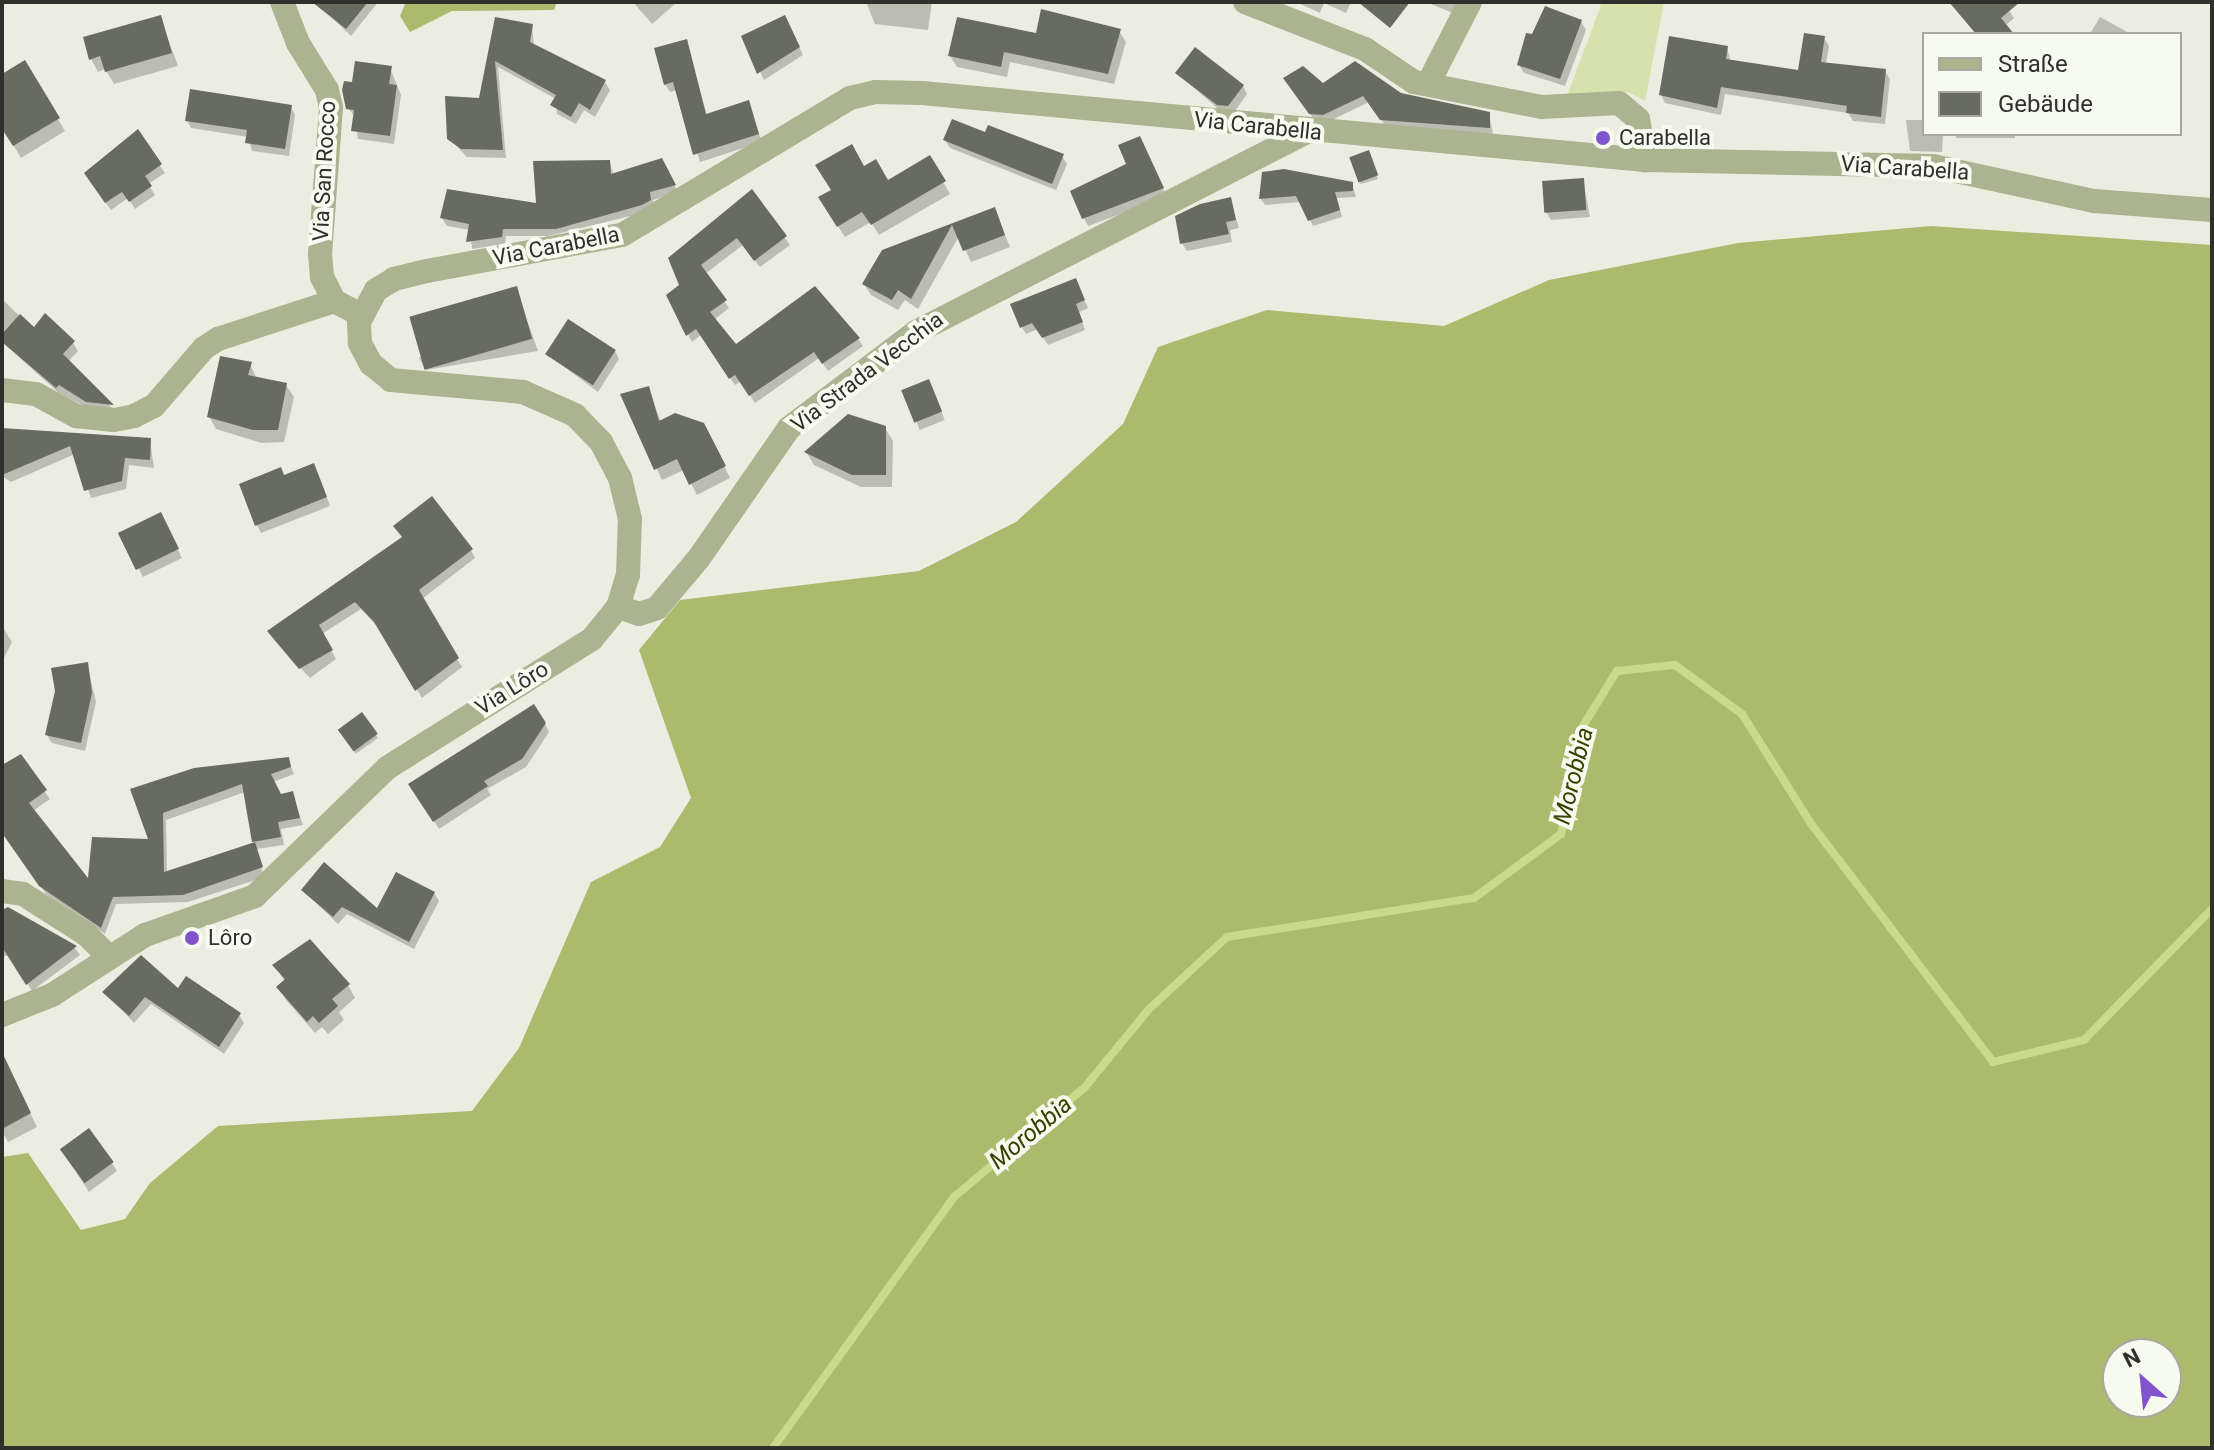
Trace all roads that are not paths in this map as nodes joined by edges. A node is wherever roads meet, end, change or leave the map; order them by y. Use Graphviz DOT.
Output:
graph roads {
  1 [pos="282,2"];
  2 [pos="1245,2"];
  3 [pos="1470,2"];
  4 [pos="1428,84"];
  5 [pos="1309,131"];
  6 [pos="1645,160"];
  7 [pos="2212,210"];
  8 [pos="334,301"];
  9 [pos="362,315"];
  10 [pos="2,390"];
  11 [pos="618,607"];
  12 [pos="2,891"];
  13 [pos="108,956"];
  14 [pos="2,1015"];
  1 -- 8 [label="street, Via San Rocco"];
  2 -- 4 [label="street"];
  3 -- 4 [label="street"];
  4 -- 6 [label="street"];
  5 -- 6 [label="street, Via Carabella"];
  5 -- 9 [label="street, Via Carabella"];
  5 -- 11 [label="street, Via Strada Vecchia"];
  6 -- 7 [label="street, Via Carabella"];
  8 -- 9 [label="street"];
  8 -- 10 [label="street"];
  9 -- 11 [label="street, Via Lôro"];
  11 -- 13 [label="street, Via Lôro"];
  12 -- 13 [label="street"];
  13 -- 14 [label="street, Via Lôro"];
}
